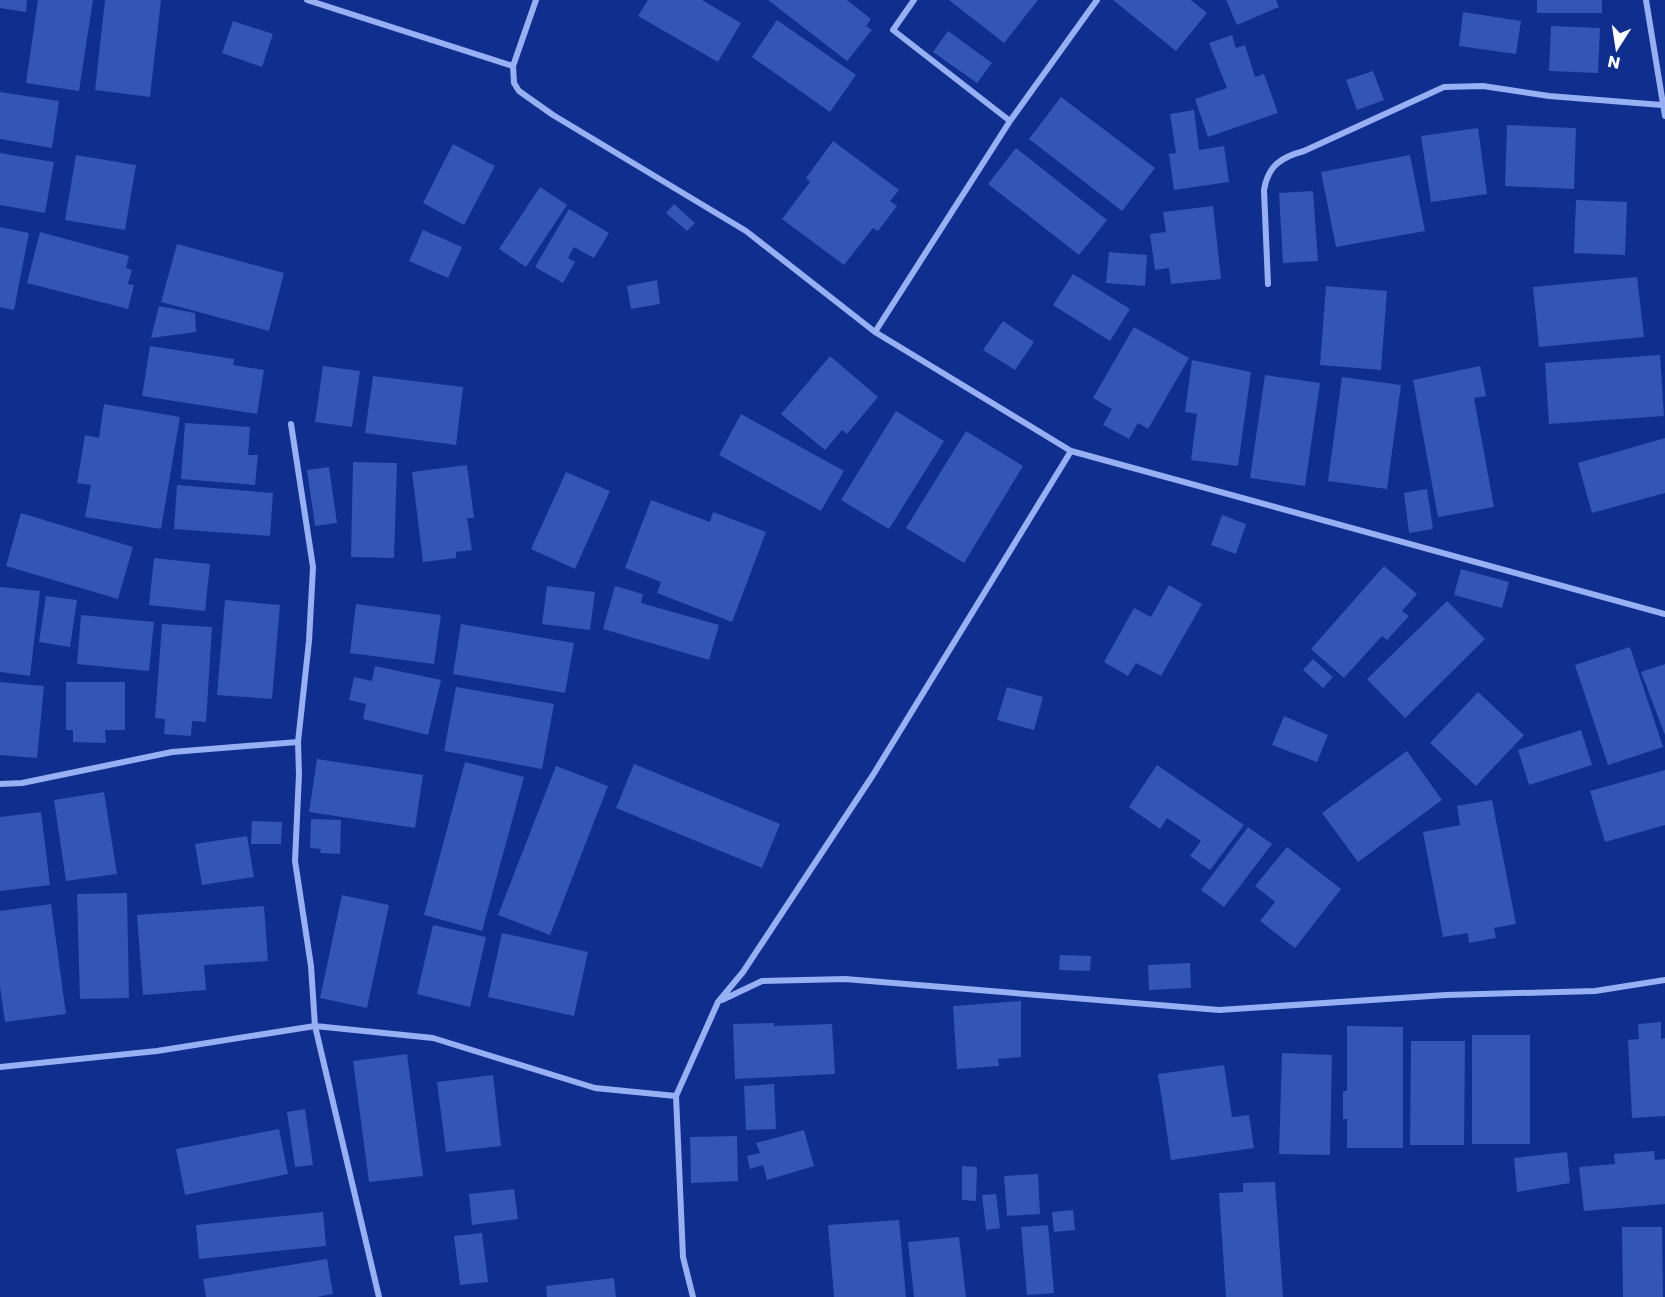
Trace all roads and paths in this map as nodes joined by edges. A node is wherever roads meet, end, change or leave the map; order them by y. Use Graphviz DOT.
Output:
graph roads {
  1 [pos="307,0"];
  2 [pos="536,0"];
  3 [pos="914,0"];
  4 [pos="1097,0"];
  5 [pos="1646,0"];
  6 [pos="513,66"];
  7 [pos="1662,105"];
  8 [pos="1665,116"];
  9 [pos="1010,121"];
  10 [pos="1268,284"];
  11 [pos="875,332"];
  12 [pos="291,424"];
  13 [pos="1071,451"];
  14 [pos="1665,614"];
  15 [pos="298,742"];
  16 [pos="0,784"];
  17 [pos="1665,980"];
  18 [pos="718,1002"];
  19 [pos="315,1026"];
  20 [pos="0,1067"];
  21 [pos="676,1096"];
  22 [pos="379,1297"];
  23 [pos="693,1297"];
  1 -- 6 [label="street"];
  2 -- 6 [label="street"];
  3 -- 9 [label="street"];
  4 -- 9 [label="street"];
  5 -- 7 [label="street"];
  6 -- 11 [label="street"];
  7 -- 8 [label="street"];
  7 -- 10 [label="street"];
  9 -- 11 [label="street"];
  11 -- 13 [label="street"];
  12 -- 15 [label="street"];
  13 -- 14 [label="street"];
  13 -- 18 [label="street"];
  15 -- 16 [label="street"];
  15 -- 19 [label="street"];
  17 -- 18 [label="street"];
  18 -- 21 [label="street"];
  19 -- 20 [label="street"];
  19 -- 21 [label="street"];
  19 -- 22 [label="street"];
  21 -- 23 [label="street"];
}
